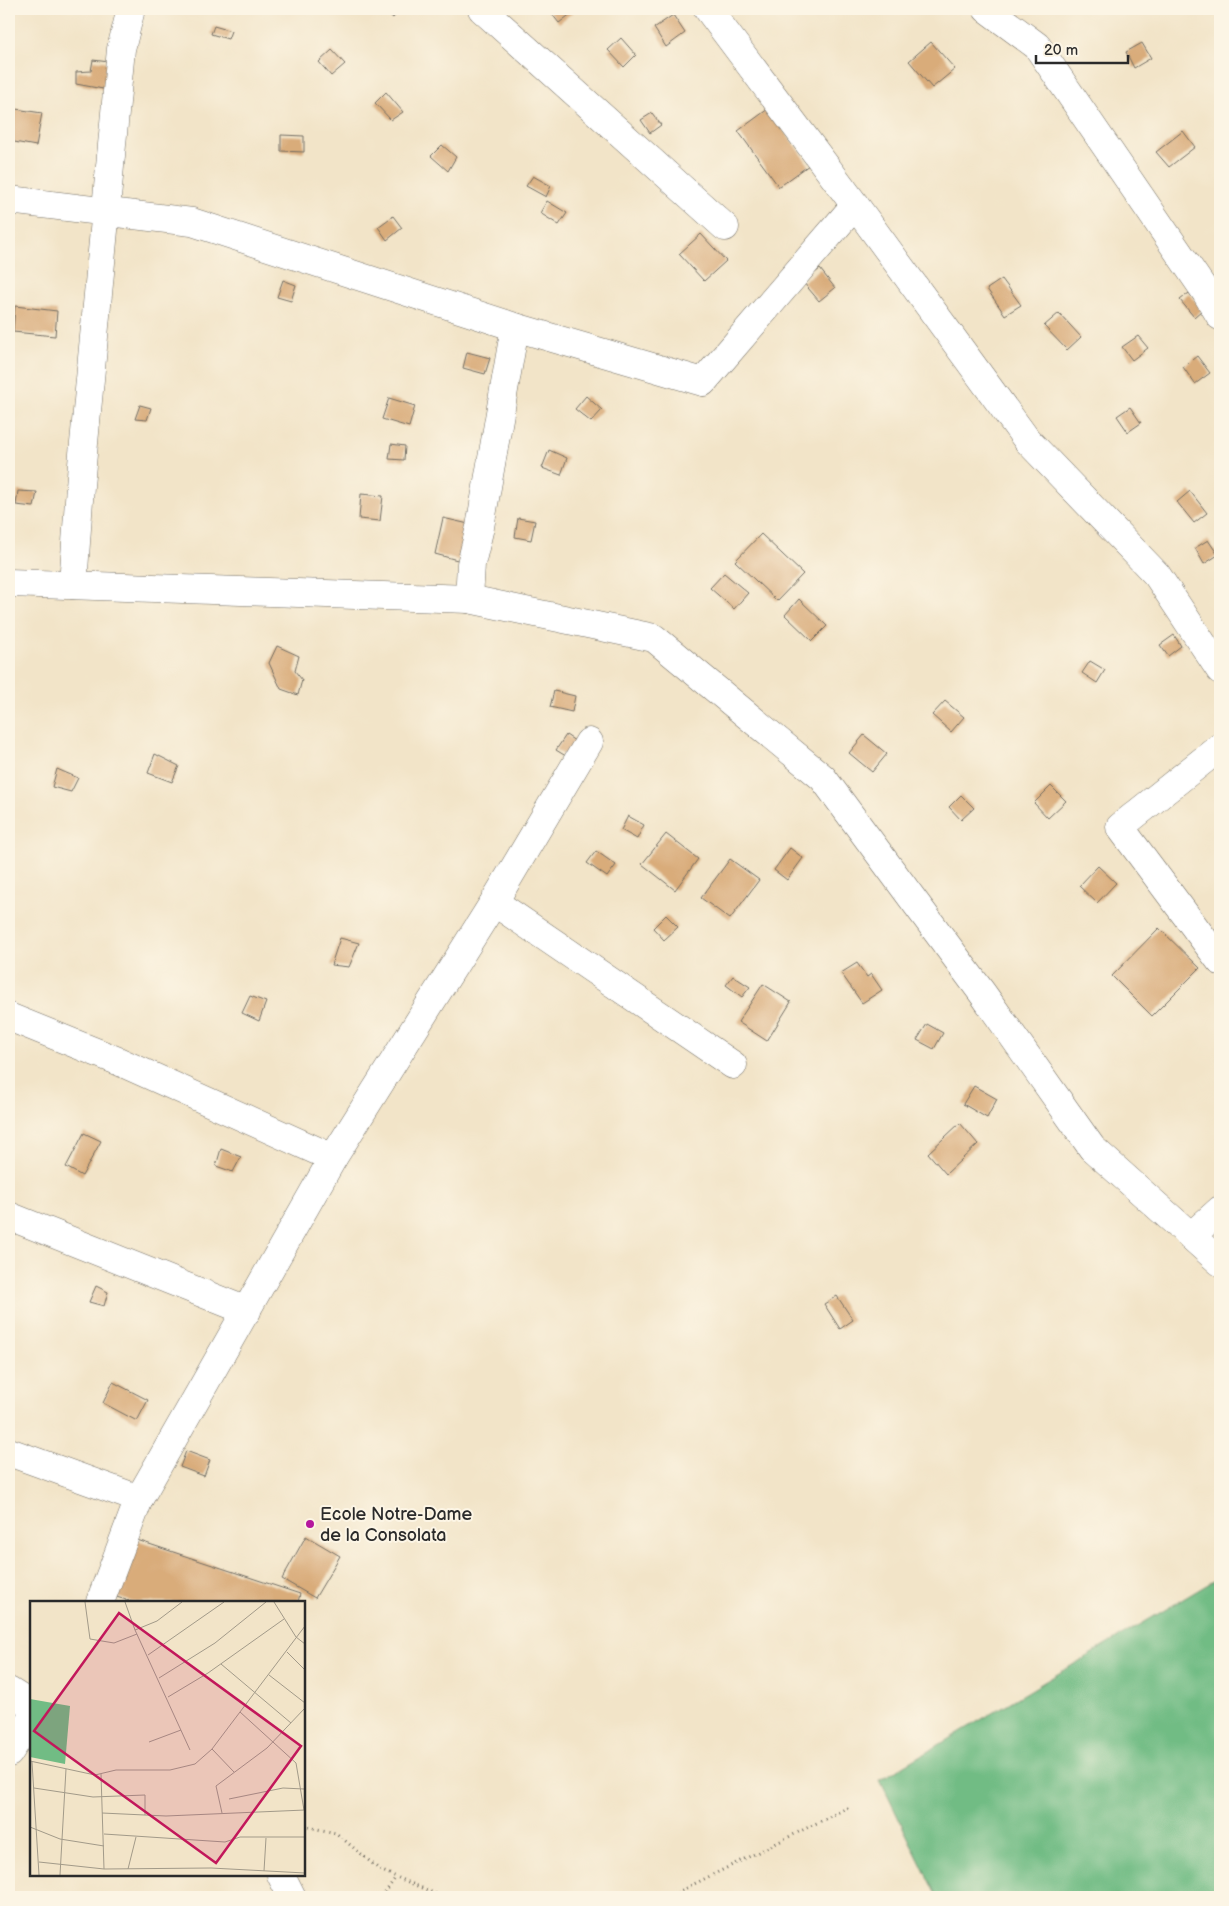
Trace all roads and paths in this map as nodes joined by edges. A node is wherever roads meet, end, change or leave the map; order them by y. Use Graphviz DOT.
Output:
graph roads {
  1 [pos="131,9"];
  2 [pos="482,9"];
  3 [pos="708,9"];
  4 [pos="987,9"];
  5 [pos="9,200"];
  6 [pos="855,205"];
  7 [pos="107,212"];
  8 [pos="724,227"];
  9 [pos="1220,316"];
  10 [pos="515,326"];
  11 [pos="9,583"];
  12 [pos="73,586"];
  13 [pos="469,599"];
  14 [pos="1220,670"];
  15 [pos="589,742"];
  16 [pos="1220,747"];
  17 [pos="494,902"];
  18 [pos="1220,962"];
  19 [pos="9,1017"];
  20 [pos="732,1065"];
  21 [pos="333,1158"];
  22 [pos="1220,1210"];
  23 [pos="9,1216"];
  24 [pos="1191,1236"];
  25 [pos="1220,1262"];
  26 [pos="247,1312"];
  27 [pos="9,1452"];
  28 [pos="139,1499"];
  29 [pos="100,1601"];
  30 [pos="9,1691"];
  31 [pos="30,1704"];
  32 [pos="30,1720"];
  33 [pos="9,1753"];
  34 [pos="851,1806"];
  35 [pos="305,1826"];
  36 [pos="282,1876"];
  37 [pos="396,1877"];
  38 [pos="292,1897"];
  39 [pos="382,1897"];
  40 [pos="443,1897"];
  41 [pos="668,1897"];
  1 -- 7 [label="street"];
  2 -- 8 [label="street"];
  3 -- 6 [label="street"];
  4 -- 9 [label="street"];
  5 -- 7 [label="street"];
  6 -- 10 [label="street"];
  6 -- 14 [label="street"];
  7 -- 10 [label="street"];
  7 -- 12 [label="street"];
  10 -- 13 [label="street"];
  11 -- 12 [label="street"];
  12 -- 13 [label="street"];
  13 -- 24 [label="street"];
  15 -- 17 [label="street"];
  16 -- 18 [label="street"];
  17 -- 20 [label="street"];
  17 -- 21 [label="street"];
  19 -- 21 [label="street"];
  21 -- 26 [label="street"];
  22 -- 24 [label="street"];
  23 -- 26 [label="street"];
  24 -- 25 [label="street"];
  26 -- 28 [label="street"];
  27 -- 28 [label="street"];
  28 -- 29 [label="street"];
  30 -- 31 [label="street"];
  32 -- 33 [label="street"];
  34 -- 41 [label="path"];
  35 -- 37 [label="path"];
  36 -- 38 [label="street"];
  37 -- 39 [label="path"];
  37 -- 40 [label="path"];
}
